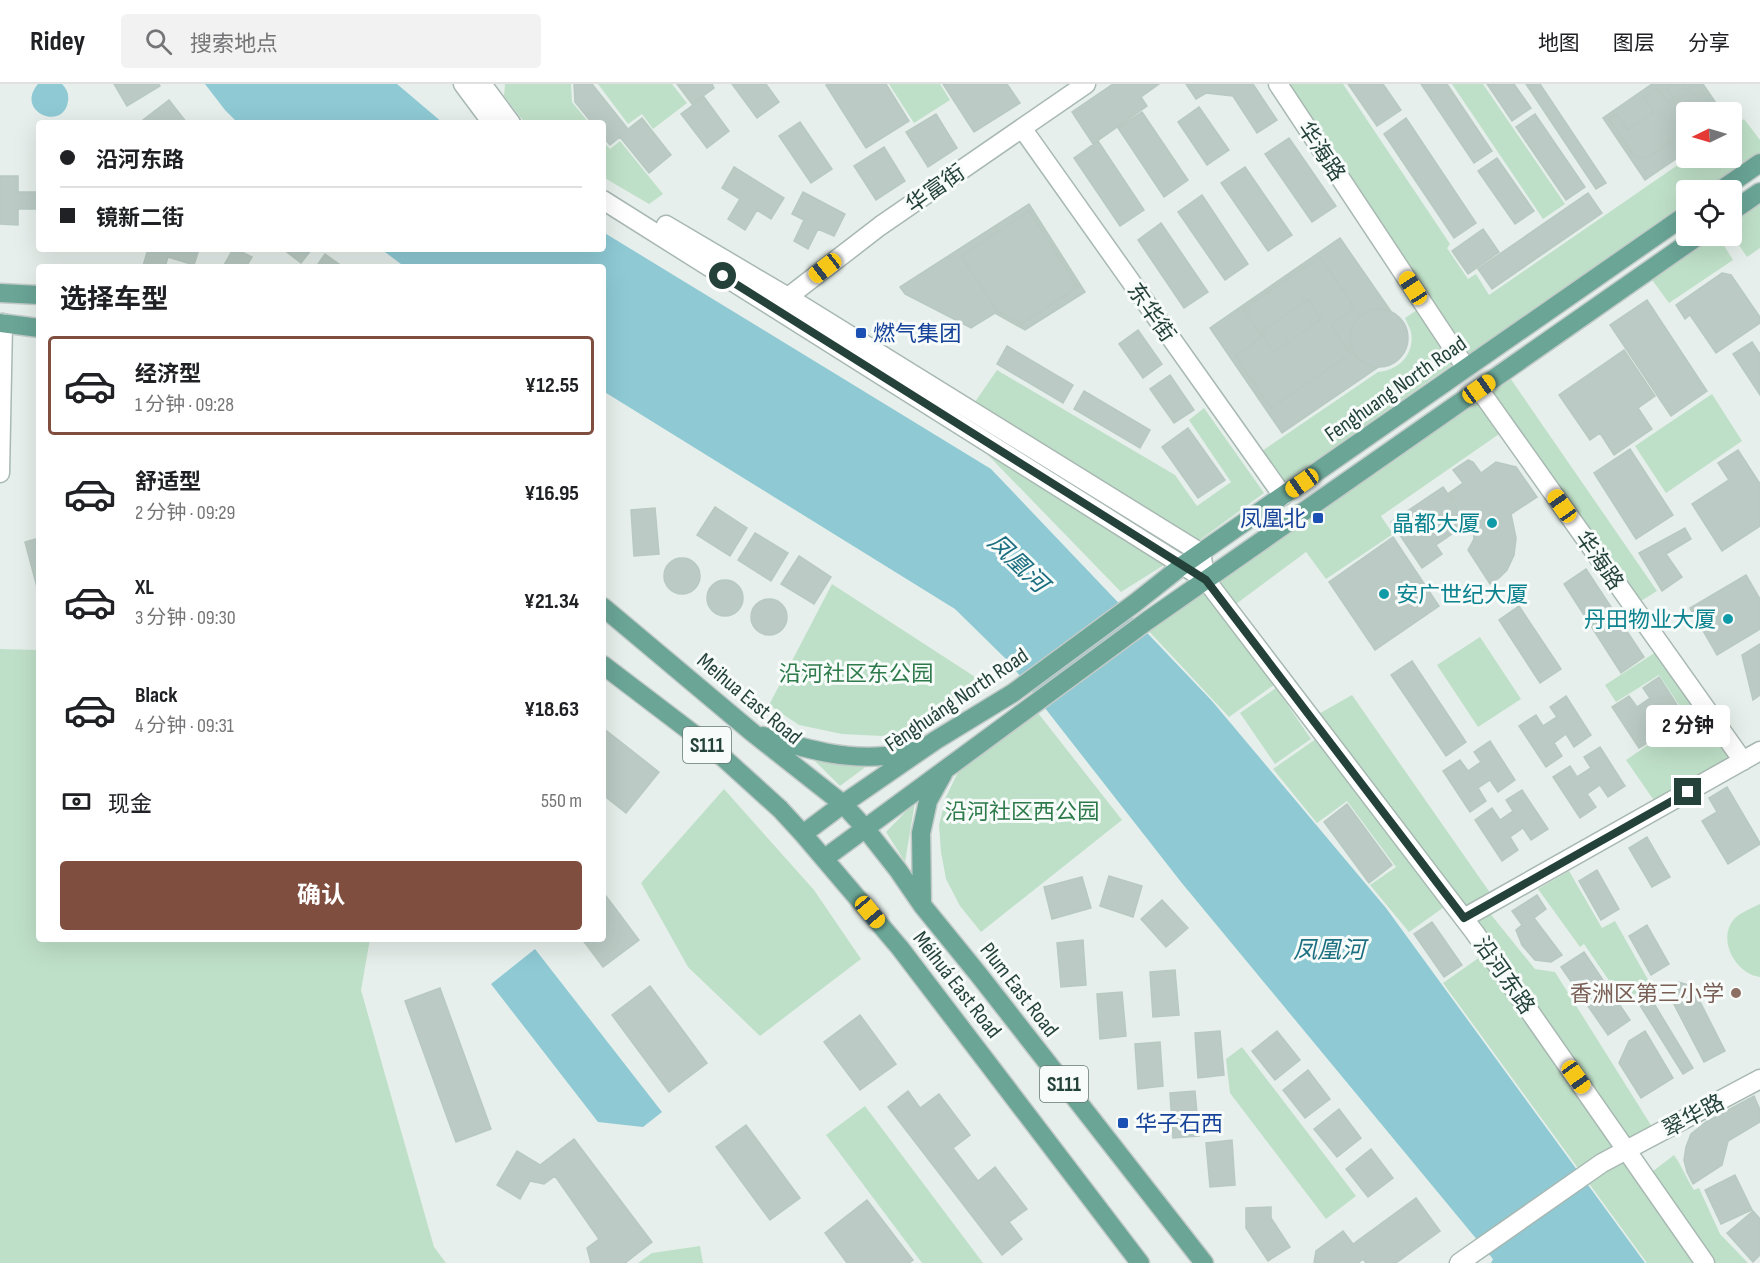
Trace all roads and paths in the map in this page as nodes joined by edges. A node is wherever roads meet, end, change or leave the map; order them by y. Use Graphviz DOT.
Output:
graph roads {
  1 [pos="463,84"];
  2 [pos="482,84"];
  3 [pos="1086,84"];
  4 [pos="1278,84"];
  5 [pos="490,120"];
  6 [pos="510,120"];
  7 [pos="1022,128"];
  8 [pos="1760,164"];
  9 [pos="1736,180"];
  10 [pos="606,188"];
  11 [pos="1760,192"];
  12 [pos="606,202"];
  13 [pos="1742,204"];
  14 [pos="1676,222"];
  15 [pos="1684,246"];
  16 [pos="0,292"];
  17 [pos="36,295"];
  18 [pos="788,297"];
  19 [pos="1,323"];
  20 [pos="36,328"];
  21 [pos="1466,368"];
  22 [pos="1479,389"];
  23 [pos="0,473"];
  24 [pos="1283,496"];
  25 [pos="1201,553"];
  26 [pos="1183,565"];
  27 [pos="1206,580"];
  28 [pos="1135,603"];
  29 [pos="606,610"];
  30 [pos="606,667"];
  31 [pos="753,733"];
  32 [pos="936,740"];
  33 [pos="1760,751"];
  34 [pos="1743,761"];
  35 [pos="945,768"];
  36 [pos="843,804"];
  37 [pos="865,828"];
  38 [pos="803,834"];
  39 [pos="825,858"];
  40 [pos="922,905"];
  41 [pos="1464,918"];
  42 [pos="1760,1079"];
  43 [pos="1627,1150"];
  44 [pos="1461,1261"];
  45 [pos="1140,1263"];
  46 [pos="1204,1263"];
  47 [pos="1705,1263"];
  1 -- 5 [label="street"];
  2 -- 6 [label="street"];
  3 -- 7 [label="street, 华富街"];
  4 -- 21 [label="street, 华海路"];
  7 -- 18 [label="street, 华富街"];
  7 -- 24 [label="street, 东华街"];
  8 -- 9 [label="main road"];
  10 -- 18 [label="street"];
  11 -- 13 [label="main road"];
  12 -- 26 [label="street, 沿河东路"];
  14 -- 21 [label="main road, Fenghuang North Road"];
  15 -- 22 [label="main road"];
  16 -- 17 [label="main road"];
  18 -- 25 [label="street"];
  19 -- 20 [label="main road"];
  19 -- 23 [label="street"];
  21 -- 24 [label="main road, Fenghuang North Road"];
  22 -- 27 [label="main road"];
  22 -- 34 [label="street, 华海路"];
  24 -- 25 [label="main road, Fenghuang North Road"];
  25 -- 26 [label="main road, Fenghuang North Road"];
  25 -- 27 [label="street, 沿河东路"];
  26 -- 27 [label="street, 沿河东路"];
  26 -- 28 [label="main road, Fenghuang North Road"];
  27 -- 35 [label="main road"];
  27 -- 41 [label="street, 沿河东路"];
  28 -- 32 [label="main road, Fènghuáng North Road"];
  29 -- 31 [label="main road, Meihua East Road / S111"];
  30 -- 38 [label="main road, Méihuá East Road / S111"];
  31 -- 32 [label="main road"];
  31 -- 36 [label="main road, Meihua East Road / S111"];
  32 -- 36 [label="main road, Fènghuáng North Road"];
  33 -- 34 [label="street"];
  34 -- 41 [label="street"];
  35 -- 37 [label="main road"];
  35 -- 40 [label="main road"];
  36 -- 37 [label="main road, Meihua East Road / S111"];
  36 -- 38 [label="main road, Fènghuáng North Road"];
  37 -- 39 [label="main road"];
  37 -- 40 [label="main road, Plum East Road / S111"];
  38 -- 39 [label="main road, Méihuá East Road / S111"];
  39 -- 45 [label="main road, Méihuá East Road / S111"];
  40 -- 46 [label="main road, Plum East Road / S111"];
  41 -- 43 [label="street, 沿河东路"];
  42 -- 43 [label="street, 翠华路"];
  43 -- 44 [label="street, 翠华路"];
  43 -- 47 [label="street, 沿河东路"];
}
